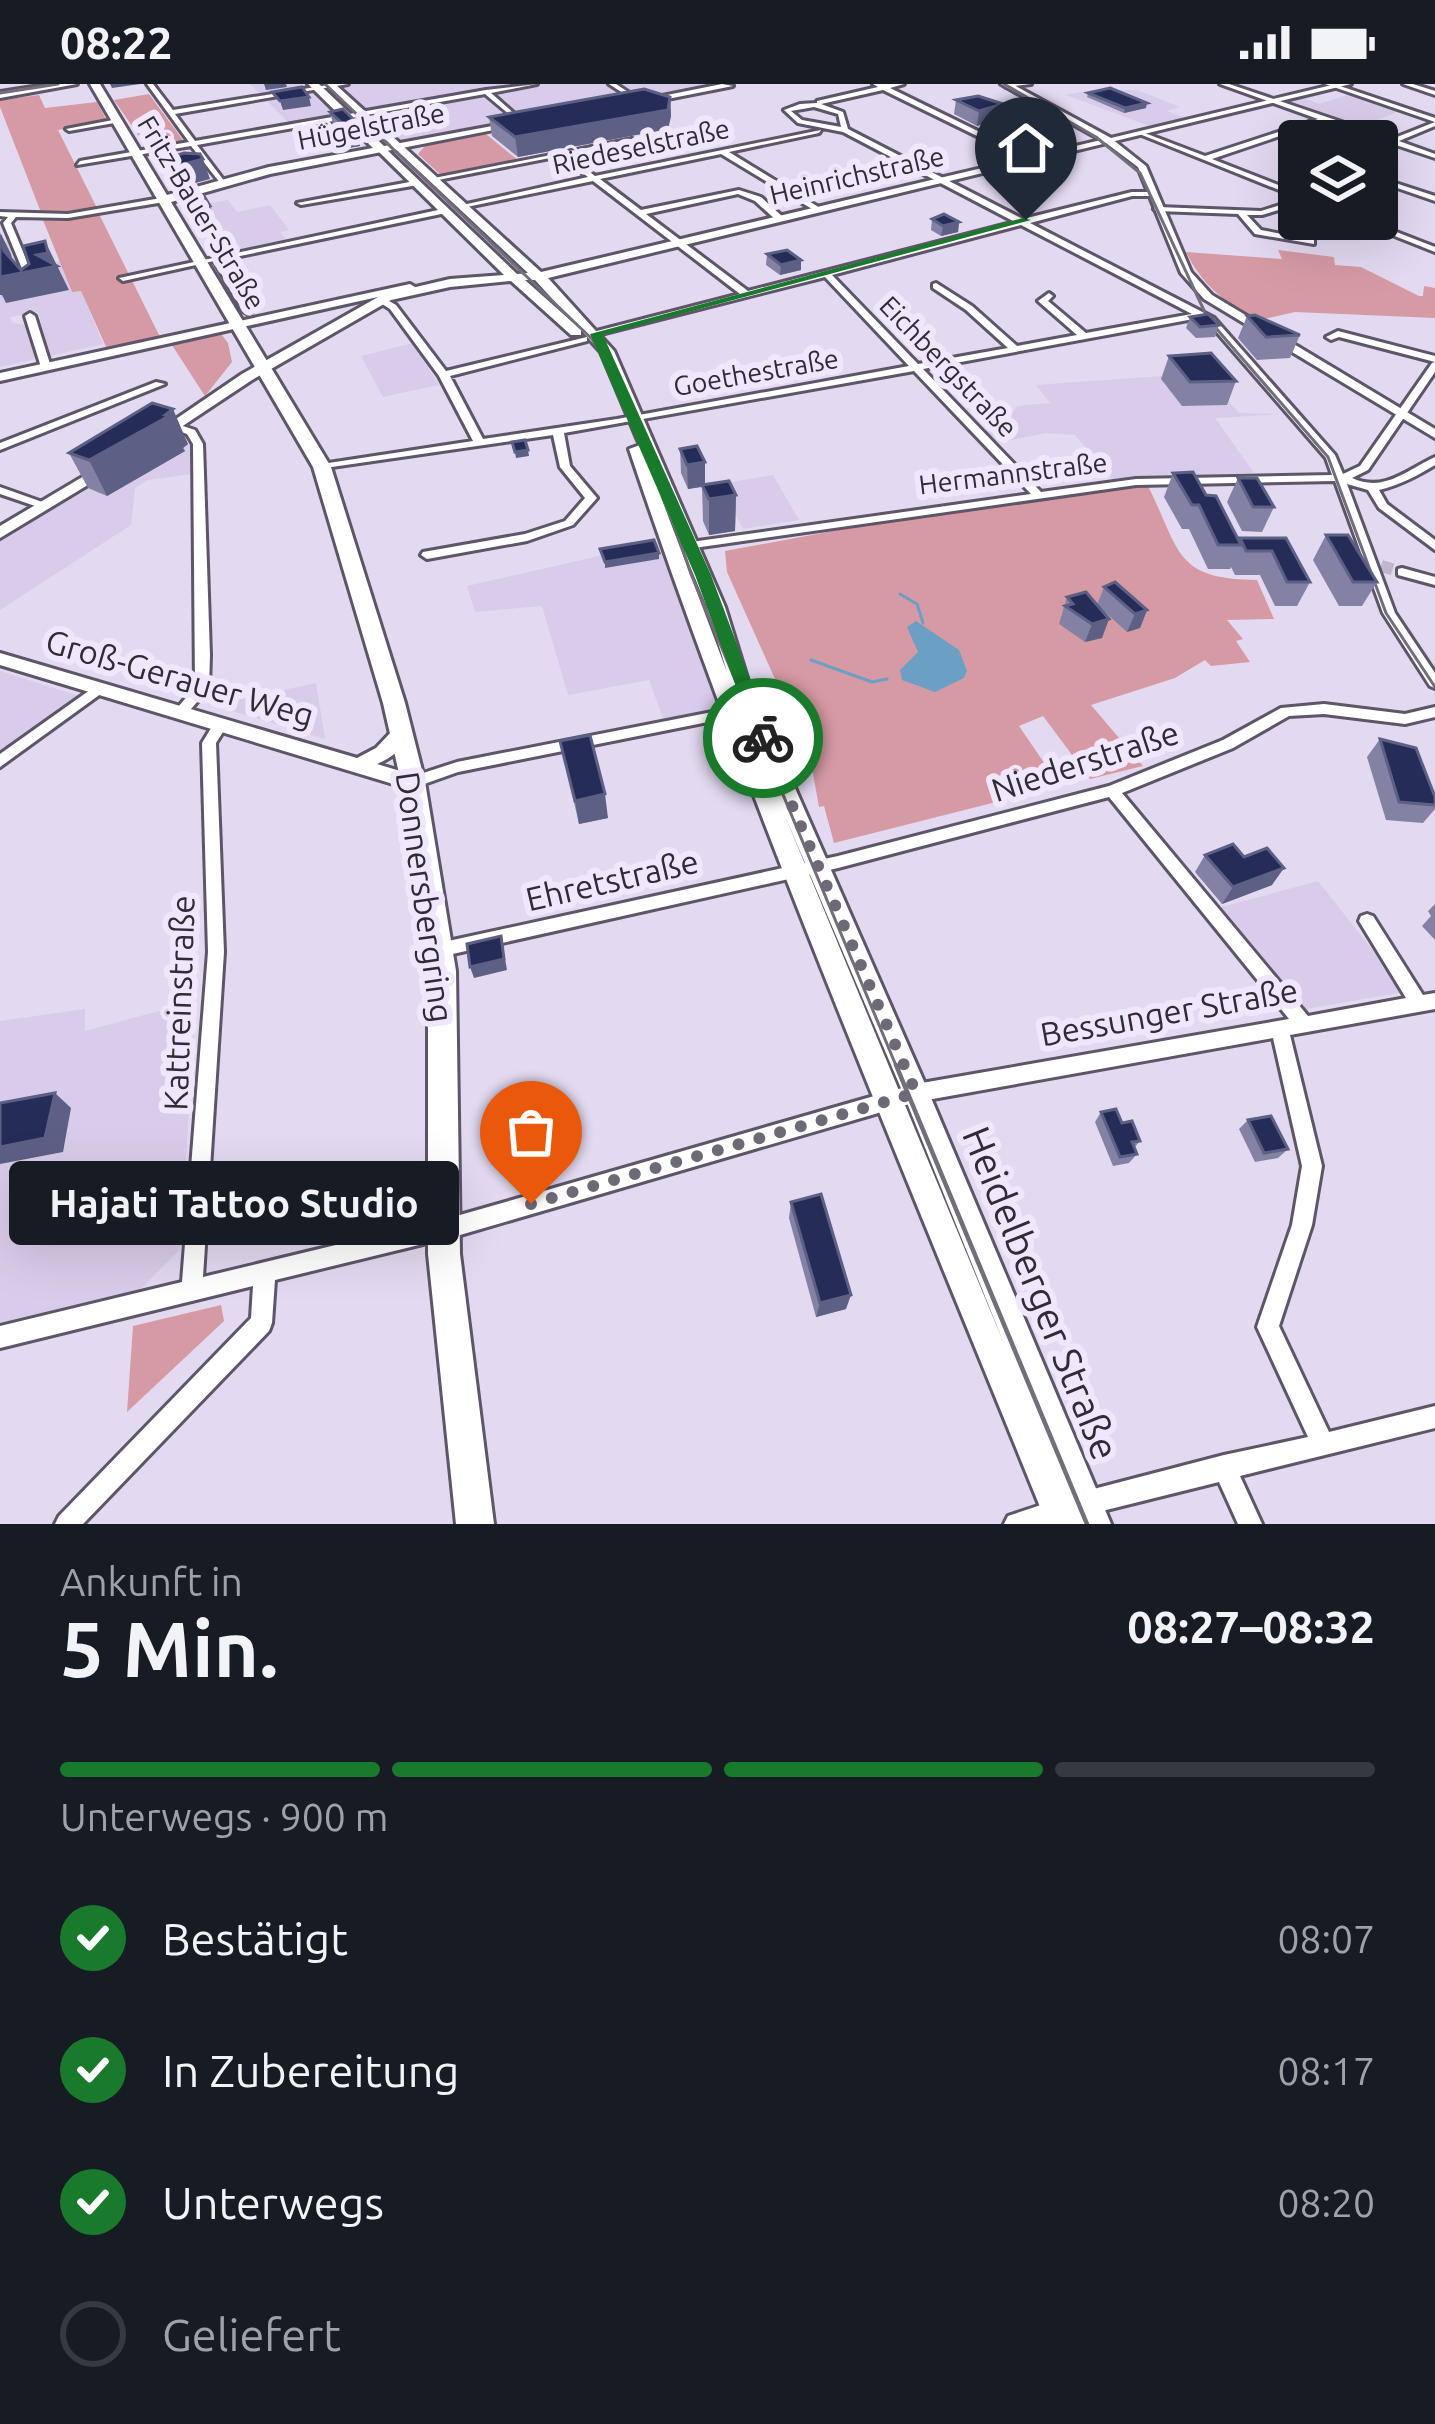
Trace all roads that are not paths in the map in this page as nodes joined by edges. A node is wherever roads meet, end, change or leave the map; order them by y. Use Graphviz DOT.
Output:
graph roads {
  1 [pos="40,84"];
  2 [pos="72,84"];
  3 [pos="95,84"];
  4 [pos="150,84"];
  5 [pos="534,84"];
  6 [pos="612,84"];
  7 [pos="876,84"];
  8 [pos="902,84"];
  9 [pos="1028,84"];
  10 [pos="1222,84"];
  11 [pos="1406,84"];
  12 [pos="328,85"];
  13 [pos="1006,85"];
  14 [pos="1337,85"];
  15 [pos="728,86"];
  16 [pos="486,89"];
  17 [pos="886,89"];
  18 [pos="0,92"];
  19 [pos="1435,93"];
  20 [pos="640,102"];
  21 [pos="1269,103"];
  22 [pos="811,104"];
  23 [pos="620,105"];
  24 [pos="169,113"];
  25 [pos="364,114"];
  26 [pos="349,116"];
  27 [pos="540,120"];
  28 [pos="1321,120"];
  29 [pos="118,121"];
  30 [pos="1435,122"];
  31 [pos="522,123"];
  32 [pos="69,129"];
  33 [pos="828,129"];
  34 [pos="844,130"];
  35 [pos="1140,133"];
  36 [pos="1278,134"];
  37 [pos="1101,139"];
  38 [pos="1398,139"];
  39 [pos="630,140"];
  40 [pos="429,141"];
  41 [pos="191,143"];
  42 [pos="1398,144"];
  43 [pos="399,147"];
  44 [pos="382,150"];
  45 [pos="722,151"];
  46 [pos="137,153"];
  47 [pos="562,154"];
  48 [pos="1435,156"];
  49 [pos="1030,159"];
  50 [pos="1204,159"];
  51 [pos="80,163"];
  52 [pos="422,169"];
  53 [pos="595,178"];
  54 [pos="433,179"];
  55 [pos="941,181"];
  56 [pos="221,182"];
  57 [pos="415,183"];
  58 [pos="1398,186"];
  59 [pos="1278,188"];
  60 [pos="1152,194"];
  61 [pos="166,199"];
  62 [pos="1435,199"];
  63 [pos="301,203"];
  64 [pos="462,206"];
  65 [pos="1278,207"];
  66 [pos="1158,209"];
  67 [pos="817,210"];
  68 [pos="443,211"];
  69 [pos="1240,212"];
  70 [pos="640,213"];
  71 [pos="0,214"];
  72 [pos="13,215"];
  73 [pos="780,219"];
  74 [pos="1018,223"];
  75 [pos="1398,235"];
  76 [pos="1311,242"];
  77 [pos="679,243"];
  78 [pos="1435,250"];
  79 [pos="210,259"];
  80 [pos="492,259"];
  81 [pos="535,273"];
  82 [pos="826,273"];
  83 [pos="470,275"];
  84 [pos="511,275"];
  85 [pos="123,278"];
  86 [pos="410,286"];
  87 [pos="936,286"];
  88 [pos="33,287"];
  89 [pos="746,294"];
  90 [pos="1049,296"];
  91 [pos="353,298"];
  92 [pos="381,301"];
  93 [pos="30,316"];
  94 [pos="1196,316"];
  95 [pos="244,317"];
  96 [pos="1243,321"];
  97 [pos="1213,323"];
  98 [pos="590,336"];
  99 [pos="1085,337"];
  100 [pos="1331,337"];
  101 [pos="250,342"];
  102 [pos="1016,350"];
  103 [pos="1435,362"];
  104 [pos="46,367"];
  105 [pos="266,367"];
  106 [pos="915,368"];
  107 [pos="444,375"];
  108 [pos="0,377"];
  109 [pos="160,384"];
  110 [pos="229,388"];
  111 [pos="278,388"];
  112 [pos="1400,412"];
  113 [pos="632,419"];
  114 [pos="174,425"];
  115 [pos="558,431"];
  116 [pos="1435,434"];
  117 [pos="480,443"];
  118 [pos="0,447"];
  119 [pos="141,447"];
  120 [pos="121,459"];
  121 [pos="1435,460"];
  122 [pos="322,467"];
  123 [pos="1342,478"];
  124 [pos="1373,489"];
  125 [pos="0,490"];
  126 [pos="1036,493"];
  127 [pos="44,506"];
  128 [pos="0,533"];
  129 [pos="1435,546"];
  130 [pos="681,548"];
  131 [pos="427,555"];
  132 [pos="1402,572"];
  133 [pos="1435,581"];
  134 [pos="0,659"];
  135 [pos="1435,682"];
  136 [pos="97,690"];
  137 [pos="742,711"];
  138 [pos="1435,712"];
  139 [pos="180,713"];
  140 [pos="221,724"];
  141 [pos="401,734"];
  142 [pos="342,760"];
  143 [pos="366,760"];
  144 [pos="0,762"];
  145 [pos="411,774"];
  146 [pos="1112,791"];
  147 [pos="807,867"];
  148 [pos="1367,921"];
  149 [pos="439,950"];
  150 [pos="1426,1002"];
  151 [pos="1291,1025"];
  152 [pos="903,1096"];
  153 [pos="443,1229"];
  154 [pos="266,1271"];
  155 [pos="192,1287"];
  156 [pos="0,1337"];
  157 [pos="1435,1418"];
  158 [pos="1323,1444"];
  159 [pos="1224,1467"];
  160 [pos="1076,1516"];
  161 [pos="67,1524"];
  162 [pos="475,1524"];
  163 [pos="1016,1524"];
  164 [pos="1250,1524"];
  1 -- 18 [label="main road"];
  2 -- 18 [label="main road"];
  3 -- 29 [label="main road, Fritz-Bauer-Straße"];
  4 -- 24 [label="street"];
  5 -- 16 [label="street"];
  6 -- 20 [label="street"];
  7 -- 17 [label="street"];
  8 -- 17 [label="street"];
  9 -- 13 [label="street"];
  10 -- 21 [label="street"];
  11 -- 19 [label="street"];
  12 -- 24 [label="street"];
  12 -- 25 [label="main road, Heidelberger Straße"];
  12 -- 26 [label="main road"];
  13 -- 37 [label="main road"];
  14 -- 21 [label="main road, Heinrichstraße"];
  14 -- 30 [label="street"];
  15 -- 20 [label="main road"];
  16 -- 25 [label="street"];
  16 -- 31 [label="street"];
  17 -- 22 [label="street"];
  17 -- 49 [label="street"];
  20 -- 23 [label="main road"];
  21 -- 28 [label="street"];
  21 -- 35 [label="main road, Heinrichstraße"];
  22 -- 33 [label="street"];
  22 -- 34 [label="street"];
  24 -- 41 [label="street"];
  25 -- 26 [label="street"];
  25 -- 43 [label="main road, Heidelberger Straße"];
  26 -- 41 [label="street"];
  26 -- 44 [label="main road"];
  27 -- 31 [label="main road, Hügelstraße"];
  29 -- 32 [label="street"];
  29 -- 46 [label="main road, Fritz-Bauer-Straße"];
  30 -- 38 [label="street"];
  31 -- 40 [label="main road, Hügelstraße"];
  33 -- 34 [label="street, Riedeselstraße"];
  33 -- 45 [label="street, Riedeselstraße"];
  34 -- 55 [label="street"];
  35 -- 37 [label="main road, Heinrichstraße"];
  35 -- 50 [label="street"];
  36 -- 50 [label="street"];
  37 -- 49 [label="main road, Heinrichstraße"];
  37 -- 60 [label="street"];
  39 -- 47 [label="street"];
  40 -- 43 [label="main road, Hügelstraße"];
  40 -- 52 [label="main road"];
  41 -- 46 [label="street"];
  41 -- 56 [label="street"];
  42 -- 48 [label="street"];
  43 -- 44 [label="main road, Hügelstraße"];
  43 -- 52 [label="main road, Heidelberger Straße"];
  44 -- 56 [label="main road, Hügelstraße"];
  44 -- 57 [label="main road, Heidelberger Straße"];
  45 -- 53 [label="street, Riedeselstraße"];
  45 -- 67 [label="street"];
  46 -- 51 [label="street"];
  46 -- 61 [label="main road, Fritz-Bauer-Straße"];
  47 -- 53 [label="street"];
  47 -- 54 [label="street"];
  49 -- 55 [label="main road, Heinrichstraße"];
  50 -- 59 [label="street"];
  52 -- 54 [label="main road, Heidelberger Straße"];
  53 -- 64 [label="street, Riedeselstraße"];
  53 -- 70 [label="street"];
  54 -- 64 [label="main road, Heidelberger Straße"];
  55 -- 67 [label="main road, Heinrichstraße"];
  55 -- 74 [label="street"];
  56 -- 61 [label="main road, Hügelstraße"];
  57 -- 63 [label="street"];
  57 -- 68 [label="main road, Heidelberger Straße"];
  58 -- 62 [label="street"];
  60 -- 66 [label="street"];
  60 -- 74 [label="street"];
  61 -- 72 [label="street"];
  61 -- 79 [label="main road, Fritz-Bauer-Straße"];
  64 -- 81 [label="main road, Heidelberger Straße"];
  65 -- 69 [label="street"];
  66 -- 69 [label="street"];
  66 -- 96 [label="street"];
  67 -- 73 [label="main road, Heinrichstraße"];
  68 -- 79 [label="street"];
  68 -- 80 [label="main road, Heidelberger Straße"];
  69 -- 76 [label="street"];
  70 -- 73 [label="street"];
  70 -- 77 [label="street"];
  71 -- 72 [label="street"];
  72 -- 88 [label="street"];
  73 -- 77 [label="main road, Heinrichstraße"];
  74 -- 82 [label="street"];
  74 -- 94 [label="street"];
  75 -- 78 [label="street"];
  77 -- 81 [label="main road, Heinrichstraße"];
  77 -- 89 [label="street"];
  79 -- 85 [label="street"];
  79 -- 95 [label="main road, Fritz-Bauer-Straße"];
  80 -- 83 [label="main road"];
  80 -- 84 [label="main road, Heidelberger Straße"];
  81 -- 84 [label="main road, Heinrichstraße"];
  81 -- 98 [label="main road, Heidelberger Straße"];
  82 -- 89 [label="street"];
  82 -- 106 [label="street, Eichbergstraße"];
  83 -- 84 [label="main road"];
  83 -- 86 [label="main road"];
  84 -- 92 [label="main road"];
  84 -- 98 [label="main road, Heidelberger Straße"];
  86 -- 91 [label="street"];
  86 -- 92 [label="main road"];
  87 -- 102 [label="street"];
  89 -- 98 [label="street"];
  90 -- 99 [label="street"];
  91 -- 92 [label="street"];
  91 -- 95 [label="street"];
  92 -- 105 [label="main road"];
  92 -- 107 [label="street"];
  93 -- 104 [label="street"];
  94 -- 97 [label="street"];
  94 -- 99 [label="street, Goethestraße"];
  95 -- 101 [label="main road, Fritz-Bauer-Straße"];
  95 -- 104 [label="street"];
  96 -- 97 [label="street"];
  96 -- 112 [label="street"];
  97 -- 123 [label="street"];
  98 -- 107 [label="street"];
  98 -- 113 [label="main road, Heidelberger Straße"];
  99 -- 102 [label="street, Goethestraße"];
  100 -- 103 [label="street"];
  101 -- 105 [label="main road, Fritz-Bauer-Straße"];
  101 -- 110 [label="main road"];
  102 -- 106 [label="street, Goethestraße"];
  103 -- 112 [label="street"];
  104 -- 108 [label="street"];
  105 -- 110 [label="main road"];
  105 -- 111 [label="main road, Donnersbergring"];
  106 -- 113 [label="street, Goethestraße"];
  106 -- 126 [label="street, Eichbergstraße"];
  107 -- 117 [label="street"];
  109 -- 118 [label="street"];
  110 -- 111 [label="main road"];
  110 -- 114 [label="main road"];
  111 -- 122 [label="main road, Donnersbergring"];
  112 -- 116 [label="street"];
  112 -- 123 [label="street"];
  113 -- 115 [label="street, Goethestraße"];
  113 -- 130 [label="main road, Heidelberger Straße"];
  114 -- 119 [label="main road"];
  114 -- 139 [label="street"];
  115 -- 117 [label="street, Goethestraße"];
  115 -- 131 [label="street"];
  117 -- 122 [label="street, Goethestraße"];
  120 -- 127 [label="main road"];
  121 -- 124 [label="street"];
  122 -- 141 [label="main road, Donnersbergring"];
  123 -- 124 [label="street"];
  123 -- 126 [label="street, Hermannstraße"];
  123 -- 135 [label="street"];
  124 -- 129 [label="street"];
  125 -- 127 [label="street"];
  126 -- 130 [label="street, Hermannstraße"];
  127 -- 128 [label="main road"];
  130 -- 137 [label="main road, Heidelberger Straße"];
  132 -- 133 [label="street"];
  134 -- 136 [label="main road, Groß-Gerauer Weg"];
  136 -- 139 [label="main road, Groß-Gerauer Weg"];
  136 -- 144 [label="street"];
  137 -- 145 [label="street"];
  137 -- 147 [label="main road, Heidelberger Straße"];
  138 -- 146 [label="street, Niederstraße"];
  139 -- 140 [label="main road, Groß-Gerauer Weg"];
  140 -- 142 [label="main road, Groß-Gerauer Weg"];
  140 -- 155 [label="street, Kattreinstraße"];
  141 -- 143 [label="main road"];
  141 -- 145 [label="main road, Donnersbergring"];
  142 -- 143 [label="main road, Groß-Gerauer Weg"];
  142 -- 145 [label="main road, Groß-Gerauer Weg"];
  143 -- 145 [label="main road, Groß-Gerauer Weg"];
  145 -- 149 [label="main road, Donnersbergring"];
  146 -- 147 [label="street, Niederstraße"];
  146 -- 151 [label="street"];
  147 -- 149 [label="street, Ehretstraße"];
  147 -- 152 [label="main road, Heidelberger Straße"];
  148 -- 150 [label="street"];
  149 -- 153 [label="main road, Donnersbergring"];
  150 -- 151 [label="street, Bessunger Straße"];
  151 -- 152 [label="street, Bessunger Straße"];
  151 -- 158 [label="street"];
  152 -- 153 [label="street, Bessunger Straße"];
  152 -- 160 [label="main road, Heidelberger Straße"];
  153 -- 154 [label="street, Bessunger Straße"];
  153 -- 162 [label="main road, Donnersbergring"];
  154 -- 155 [label="street, Bessunger Straße"];
  154 -- 161 [label="street"];
  155 -- 156 [label="street, Bessunger Straße"];
  157 -- 158 [label="street"];
  158 -- 159 [label="street"];
  159 -- 160 [label="street"];
  159 -- 164 [label="street"];
  160 -- 163 [label="street"];
}
